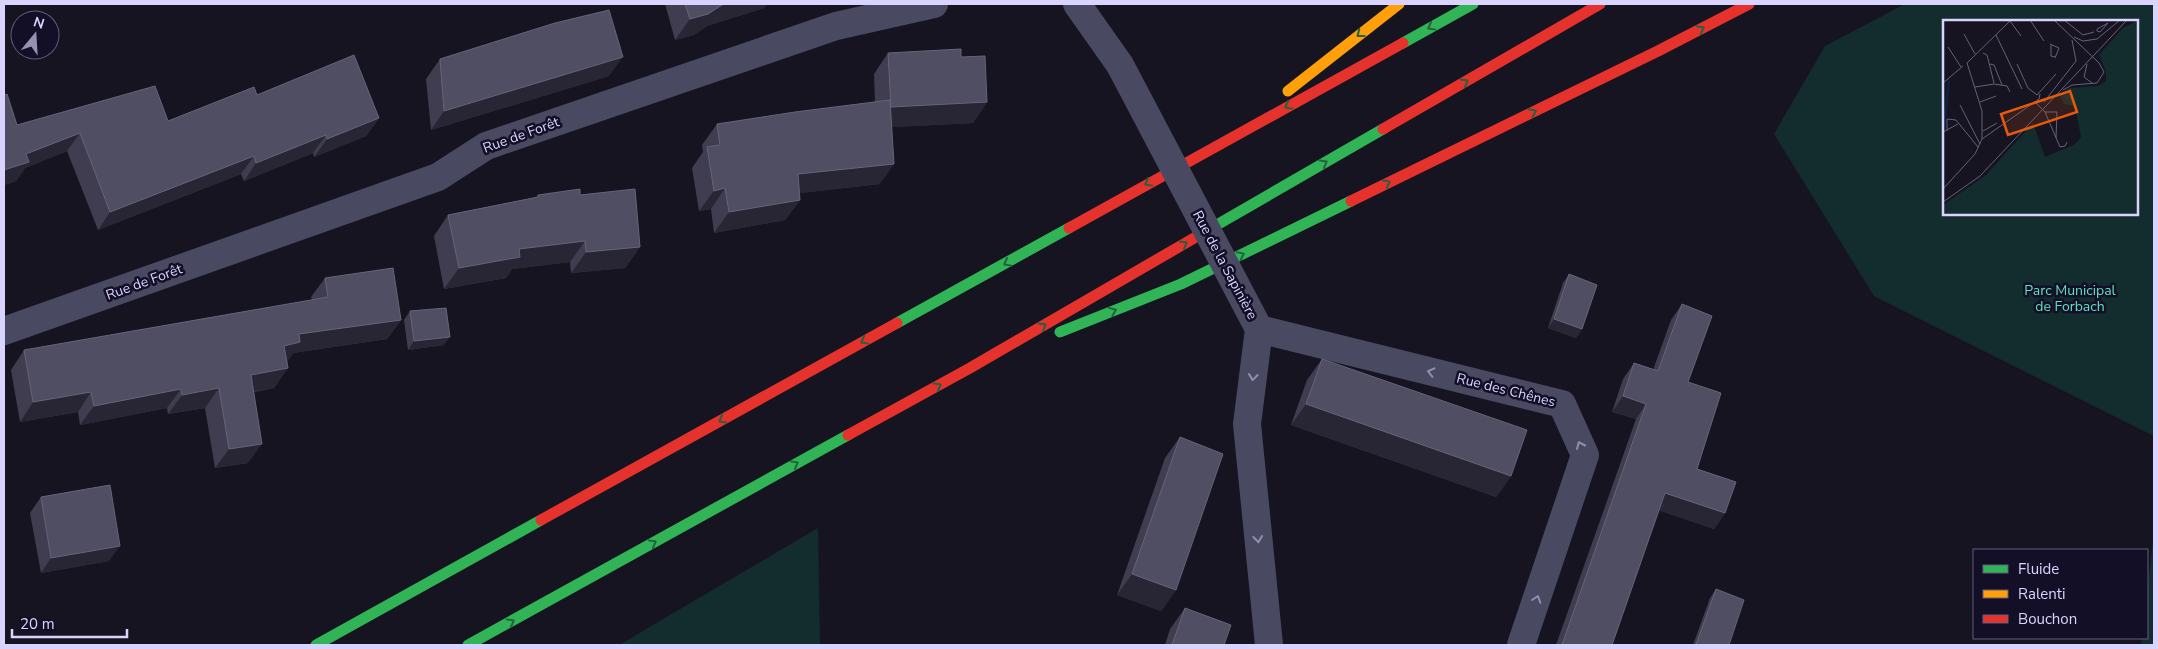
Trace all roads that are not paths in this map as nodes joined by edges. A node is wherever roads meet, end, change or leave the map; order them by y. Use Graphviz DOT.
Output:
graph roads {
  1 [pos="934,4"];
  2 [pos="1077,4"];
  3 [pos="1399,4"];
  4 [pos="1473,4"];
  5 [pos="1600,4"];
  6 [pos="1749,4"];
  7 [pos="1222,142"];
  8 [pos="1259,329"];
  9 [pos="4,332"];
  10 [pos="970,368"];
  11 [pos="316,645"];
  12 [pos="468,645"];
  13 [pos="1269,645"];
  14 [pos="1522,645"];
  1 -- 9 [label="street, Rue de Forêt"];
  2 -- 8 [label="street, Rue de la Sapinière, bridge"];
  3 -- 7 [label="highway, one-way"];
  4 -- 7 [label="highway, one-way"];
  10 -- 5 [label="highway, one-way"];
  10 -- 6 [label="highway, one-way"];
  7 -- 11 [label="highway, one-way"];
  8 -- 13 [label="street, Rue de la Sapinière, one-way"];
  14 -- 8 [label="street, Rue des Chênes, one-way"];
  12 -- 10 [label="highway, one-way"];
}
